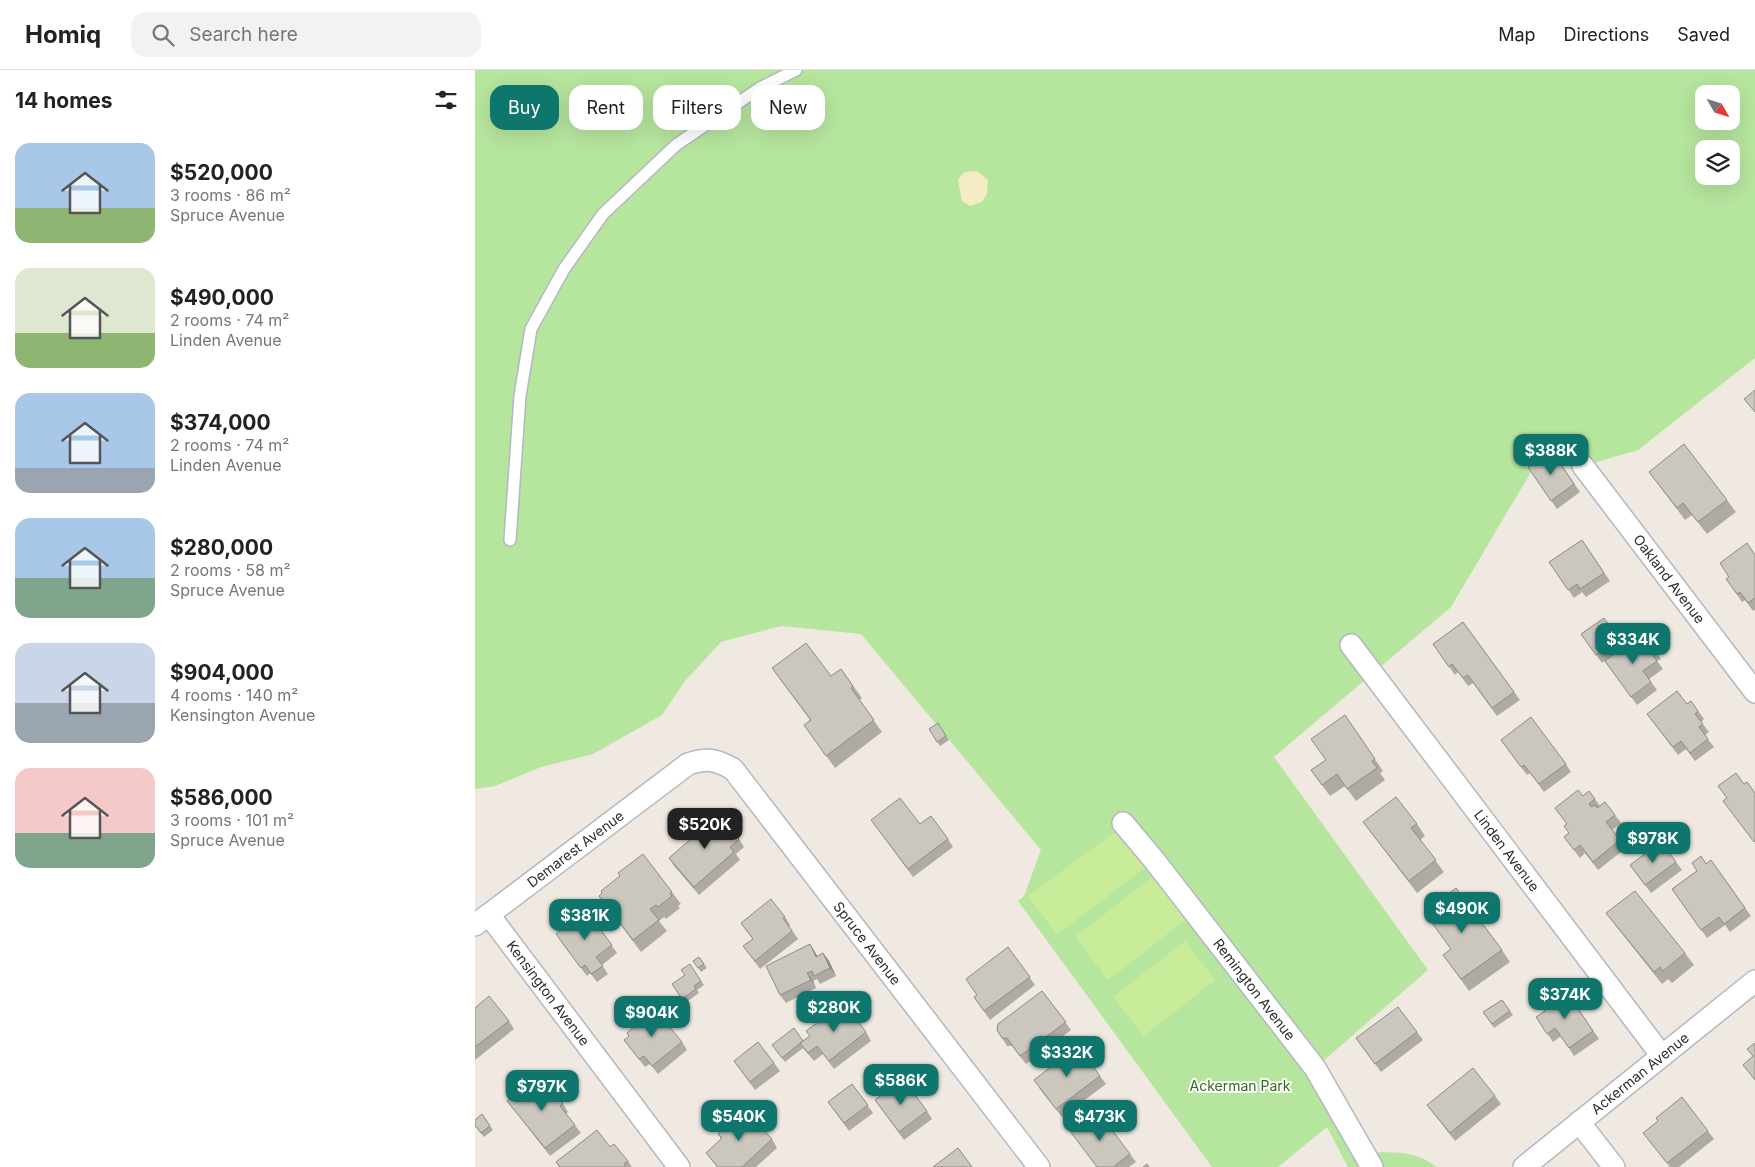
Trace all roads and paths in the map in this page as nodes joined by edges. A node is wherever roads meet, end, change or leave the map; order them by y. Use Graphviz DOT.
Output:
graph roads {
  1 [pos="796,70"];
  2 [pos="1583,466"];
  3 [pos="511,540"];
  4 [pos="1351,645"];
  5 [pos="1755,692"];
  6 [pos="676,772"];
  7 [pos="1123,822"];
  8 [pos="482,920"];
  9 [pos="1755,981"];
  10 [pos="1662,1056"];
  11 [pos="1579,1122"];
  12 [pos="679,1167"];
  13 [pos="1039,1167"];
  14 [pos="1372,1167"];
  15 [pos="1524,1167"];
  16 [pos="1614,1167"];
  1 -- 3 [label="lane"];
  2 -- 5 [label="street, Oakland Avenue"];
  4 -- 10 [label="street, Linden Avenue"];
  6 -- 8 [label="street, Demarest Avenue"];
  6 -- 13 [label="street, Spruce Avenue"];
  7 -- 14 [label="street, Remington Avenue"];
  8 -- 12 [label="street, Kensington Avenue"];
  9 -- 10 [label="street, Ackerman Avenue"];
  10 -- 11 [label="street, Ackerman Avenue"];
  11 -- 15 [label="street, Ackerman Avenue"];
  11 -- 16 [label="street"];
}
